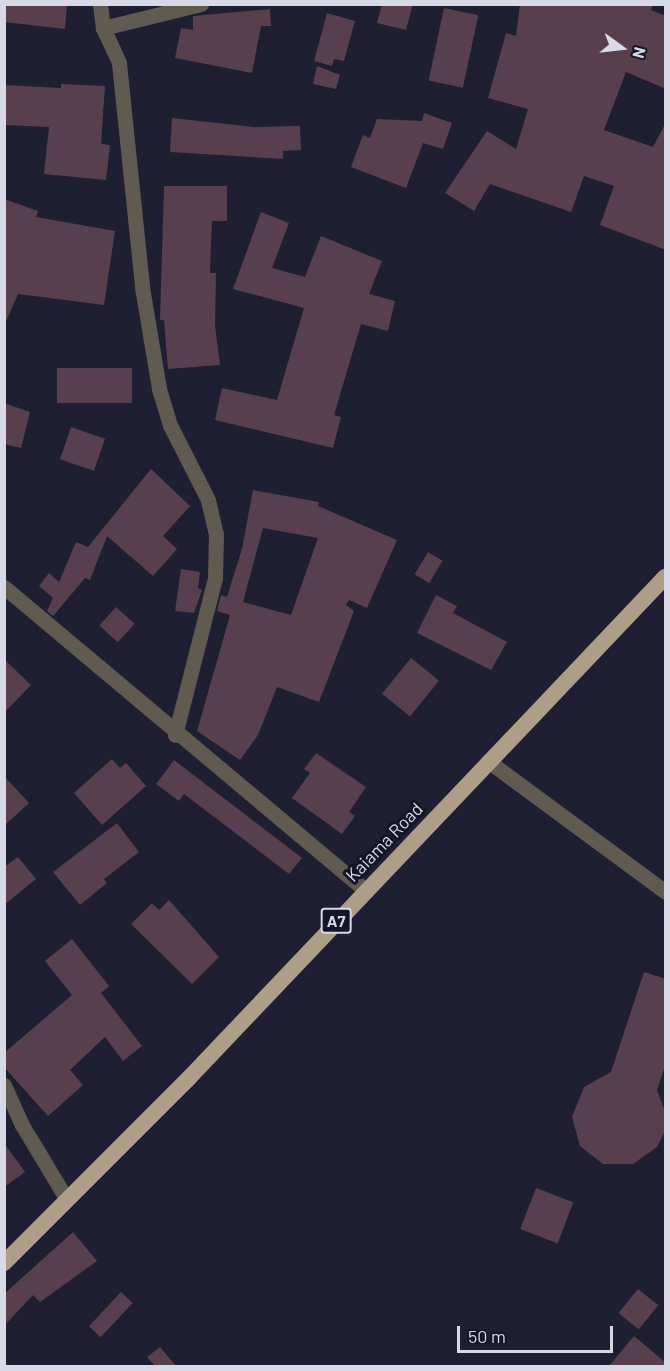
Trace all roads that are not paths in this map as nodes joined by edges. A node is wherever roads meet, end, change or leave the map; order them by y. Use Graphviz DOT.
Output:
graph roads {
  1 [pos="100,4"];
  2 [pos="201,4"];
  3 [pos="103,28"];
  4 [pos="666,576"];
  5 [pos="4,587"];
  6 [pos="175,735"];
  7 [pos="488,762"];
  8 [pos="364,890"];
  9 [pos="666,892"];
  10 [pos="4,1085"];
  11 [pos="66,1198"];
  12 [pos="4,1263"];
  1 -- 3 [label="street"];
  2 -- 3 [label="street"];
  3 -- 6 [label="street"];
  4 -- 7 [label="highway, Kaiama Road / A7"];
  5 -- 6 [label="street"];
  6 -- 8 [label="street"];
  7 -- 8 [label="highway, Kaiama Road / A7"];
  7 -- 9 [label="street"];
  8 -- 11 [label="highway, Kaiama Road / A7"];
  10 -- 11 [label="street"];
  11 -- 12 [label="highway, Kaiama Road / A7"];
}
